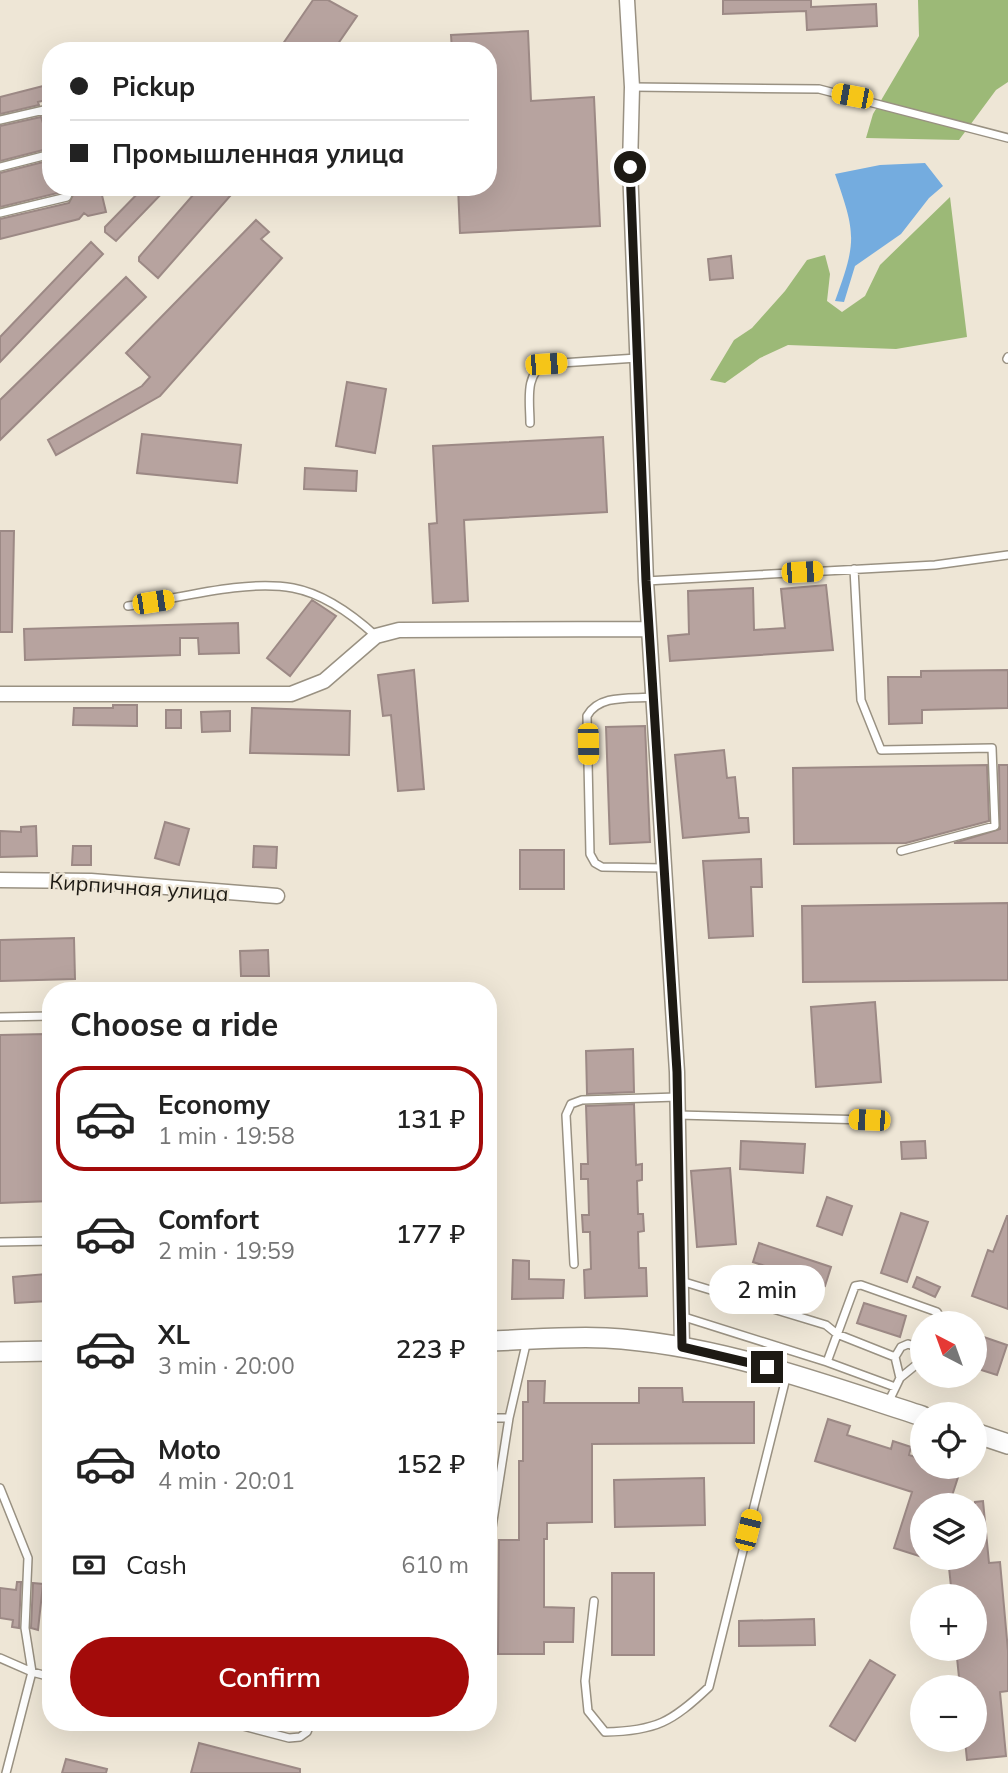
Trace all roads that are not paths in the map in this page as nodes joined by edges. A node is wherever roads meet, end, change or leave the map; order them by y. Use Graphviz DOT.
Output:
graph roads {
  1 [pos="627,0"];
  2 [pos="632,87"];
  3 [pos="42,110"];
  4 [pos="0,120"];
  5 [pos="1008,138"];
  6 [pos="42,155"];
  7 [pos="0,167"];
  8 [pos="67,196"];
  9 [pos="0,214"];
  10 [pos="637,358"];
  11 [pos="530,423"];
  12 [pos="1008,555"];
  13 [pos="854,569"];
  14 [pos="646,581"];
  15 [pos="128,606"];
  16 [pos="649,629"];
  17 [pos="376,636"];
  18 [pos="0,694"];
  19 [pos="653,697"];
  20 [pos="901,851"];
  21 [pos="664,868"];
  22 [pos="0,880"];
  23 [pos="277,896"];
  24 [pos="42,1016"];
  25 [pos="0,1017"];
  26 [pos="677,1097"];
  27 [pos="678,1115"];
  28 [pos="869,1120"];
  29 [pos="42,1241"];
  30 [pos="0,1242"];
  31 [pos="574,1264"];
  32 [pos="680,1280"];
  33 [pos="934,1311"];
  34 [pos="681,1316"];
  35 [pos="837,1334"];
  36 [pos="497,1340"];
  37 [pos="527,1340"];
  38 [pos="910,1345"];
  39 [pos="682,1347"];
  40 [pos="42,1351"];
  41 [pos="0,1352"];
  42 [pos="895,1357"];
  43 [pos="827,1362"];
  44 [pos="910,1370"];
  45 [pos="787,1373"];
  46 [pos="900,1378"];
  47 [pos="891,1396"];
  48 [pos="910,1408"];
  49 [pos="497,1418"];
  50 [pos="509,1418"];
  51 [pos="987,1437"];
  52 [pos="1008,1444"];
  53 [pos="500,1476"];
  54 [pos="0,1488"];
  55 [pos="497,1493"];
  56 [pos="594,1601"];
  57 [pos="0,1658"];
  58 [pos="32,1672"];
  59 [pos="42,1675"];
  60 [pos="262,1731"];
  61 [pos="307,1731"];
  62 [pos="6,1773"];
  1 -- 2 [label="street"];
  2 -- 5 [label="lane"];
  2 -- 10 [label="street"];
  3 -- 4 [label="lane"];
  6 -- 7 [label="lane"];
  8 -- 9 [label="lane"];
  10 -- 11 [label="lane"];
  10 -- 14 [label="street"];
  12 -- 13 [label="lane"];
  13 -- 14 [label="lane"];
  13 -- 20 [label="lane"];
  14 -- 16 [label="street"];
  15 -- 17 [label="lane"];
  16 -- 17 [label="street"];
  16 -- 19 [label="street"];
  17 -- 18 [label="street"];
  19 -- 21 [label="street"];
  19 -- 21 [label="lane"];
  21 -- 26 [label="street"];
  22 -- 23 [label="street, Кирпичная улица"];
  24 -- 25 [label="lane"];
  26 -- 27 [label="street"];
  26 -- 31 [label="lane"];
  27 -- 28 [label="lane"];
  27 -- 32 [label="street"];
  29 -- 30 [label="lane"];
  32 -- 34 [label="street"];
  32 -- 35 [label="lane"];
  33 -- 35 [label="lane"];
  34 -- 39 [label="street"];
  34 -- 43 [label="lane"];
  35 -- 42 [label="lane"];
  35 -- 43 [label="lane"];
  36 -- 37 [label="street"];
  37 -- 39 [label="street"];
  37 -- 50 [label="lane"];
  38 -- 42 [label="lane"];
  39 -- 45 [label="street"];
  40 -- 41 [label="street"];
  42 -- 46 [label="lane"];
  43 -- 47 [label="lane"];
  44 -- 46 [label="lane"];
  45 -- 47 [label="street"];
  45 -- 56 [label="lane"];
  46 -- 47 [label="lane"];
  47 -- 48 [label="street"];
  49 -- 50 [label="lane"];
  50 -- 53 [label="lane"];
  51 -- 52 [label="street"];
  53 -- 55 [label="lane"];
  54 -- 58 [label="lane"];
  57 -- 58 [label="lane"];
  58 -- 59 [label="lane"];
  58 -- 62 [label="lane"];
  60 -- 61 [label="lane"];
}
